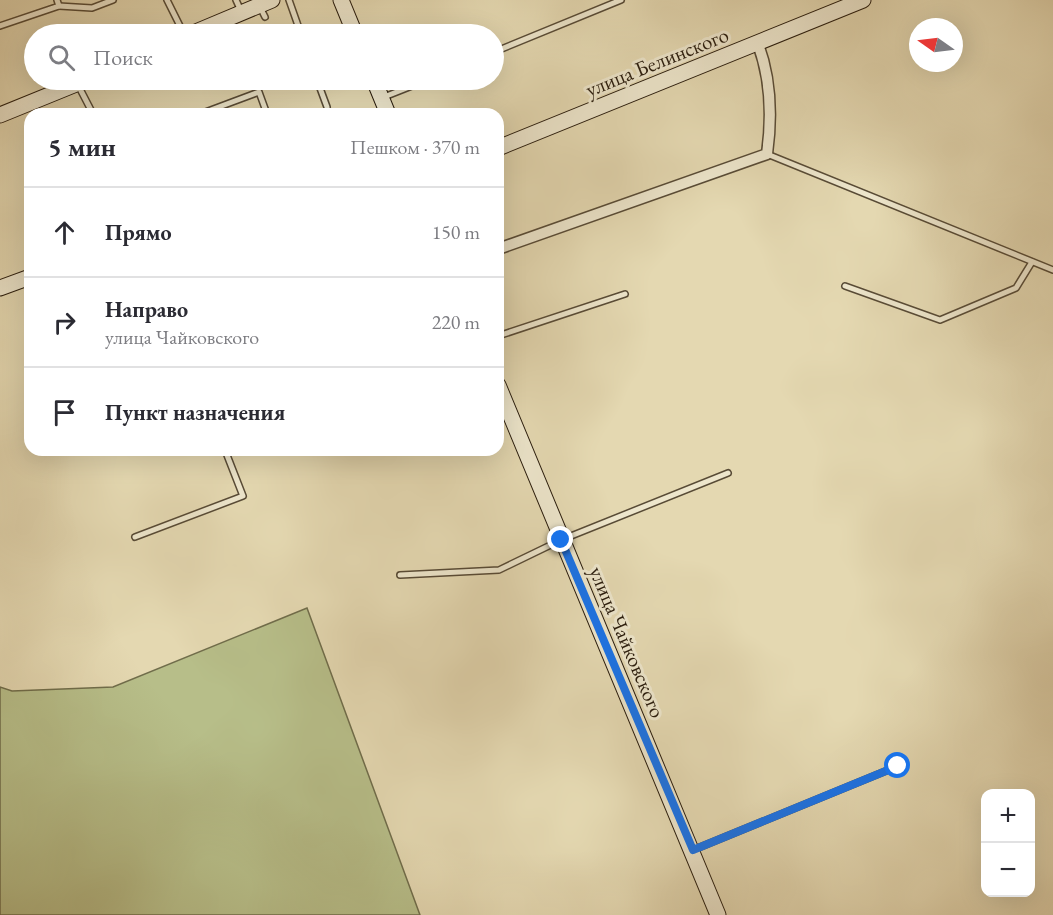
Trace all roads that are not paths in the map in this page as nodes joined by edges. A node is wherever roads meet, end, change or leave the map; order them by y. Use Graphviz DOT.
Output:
graph roads {
  1 [pos="113,0"];
  2 [pos="167,0"];
  3 [pos="289,0"];
  4 [pos="340,0"];
  5 [pos="621,0"];
  6 [pos="863,0"];
  7 [pos="58,3"];
  8 [pos="239,6"];
  9 [pos="265,7"];
  10 [pos="179,24"];
  11 [pos="208,24"];
  12 [pos="297,24"];
  13 [pos="351,24"];
  14 [pos="0,26"];
  15 [pos="758,44"];
  16 [pos="504,48"];
  17 [pos="60,90"];
  18 [pos="85,90"];
  19 [pos="321,90"];
  20 [pos="378,90"];
  21 [pos="402,90"];
  22 [pos="382,98"];
  23 [pos="327,107"];
  24 [pos="91,108"];
  25 [pos="216,108"];
  26 [pos="265,108"];
  27 [pos="386,108"];
  28 [pos="0,115"];
  29 [pos="504,146"];
  30 [pos="767,154"];
  31 [pos="504,247"];
  32 [pos="1032,261"];
  33 [pos="1053,270"];
  34 [pos="24,279"];
  35 [pos="845,286"];
  36 [pos="0,288"];
  37 [pos="625,294"];
  38 [pos="504,334"];
  39 [pos="504,400"];
  40 [pos="227,456"];
  41 [pos="728,473"];
  42 [pos="135,537"];
  43 [pos="561,540"];
  44 [pos="400,575"];
  45 [pos="898,766"];
  46 [pos="693,850"];
  47 [pos="718,915"];
  1 -- 7 [label="lane"];
  2 -- 10 [label="lane"];
  3 -- 12 [label="lane"];
  4 -- 13 [label="main road"];
  5 -- 16 [label="lane"];
  6 -- 15 [label="main road, улица Белинского"];
  7 -- 14 [label="lane"];
  8 -- 9 [label="main road"];
  8 -- 11 [label="main road"];
  15 -- 29 [label="main road, улица Белинского"];
  15 -- 30 [label="street"];
  17 -- 28 [label="main road"];
  18 -- 24 [label="lane"];
  19 -- 23 [label="lane"];
  20 -- 22 [label="main road"];
  21 -- 22 [label="lane"];
  22 -- 27 [label="main road"];
  25 -- 26 [label="lane"];
  30 -- 31 [label="street"];
  30 -- 32 [label="lane"];
  32 -- 33 [label="lane"];
  32 -- 35 [label="lane"];
  34 -- 36 [label="main road"];
  37 -- 38 [label="lane"];
  39 -- 43 [label="main road, улица Чайковского"];
  40 -- 42 [label="lane"];
  41 -- 43 [label="lane"];
  43 -- 44 [label="lane"];
  43 -- 46 [label="main road, улица Чайковского"];
  45 -- 46 [label="lane"];
  46 -- 47 [label="main road, улица Чайковского"];
}
